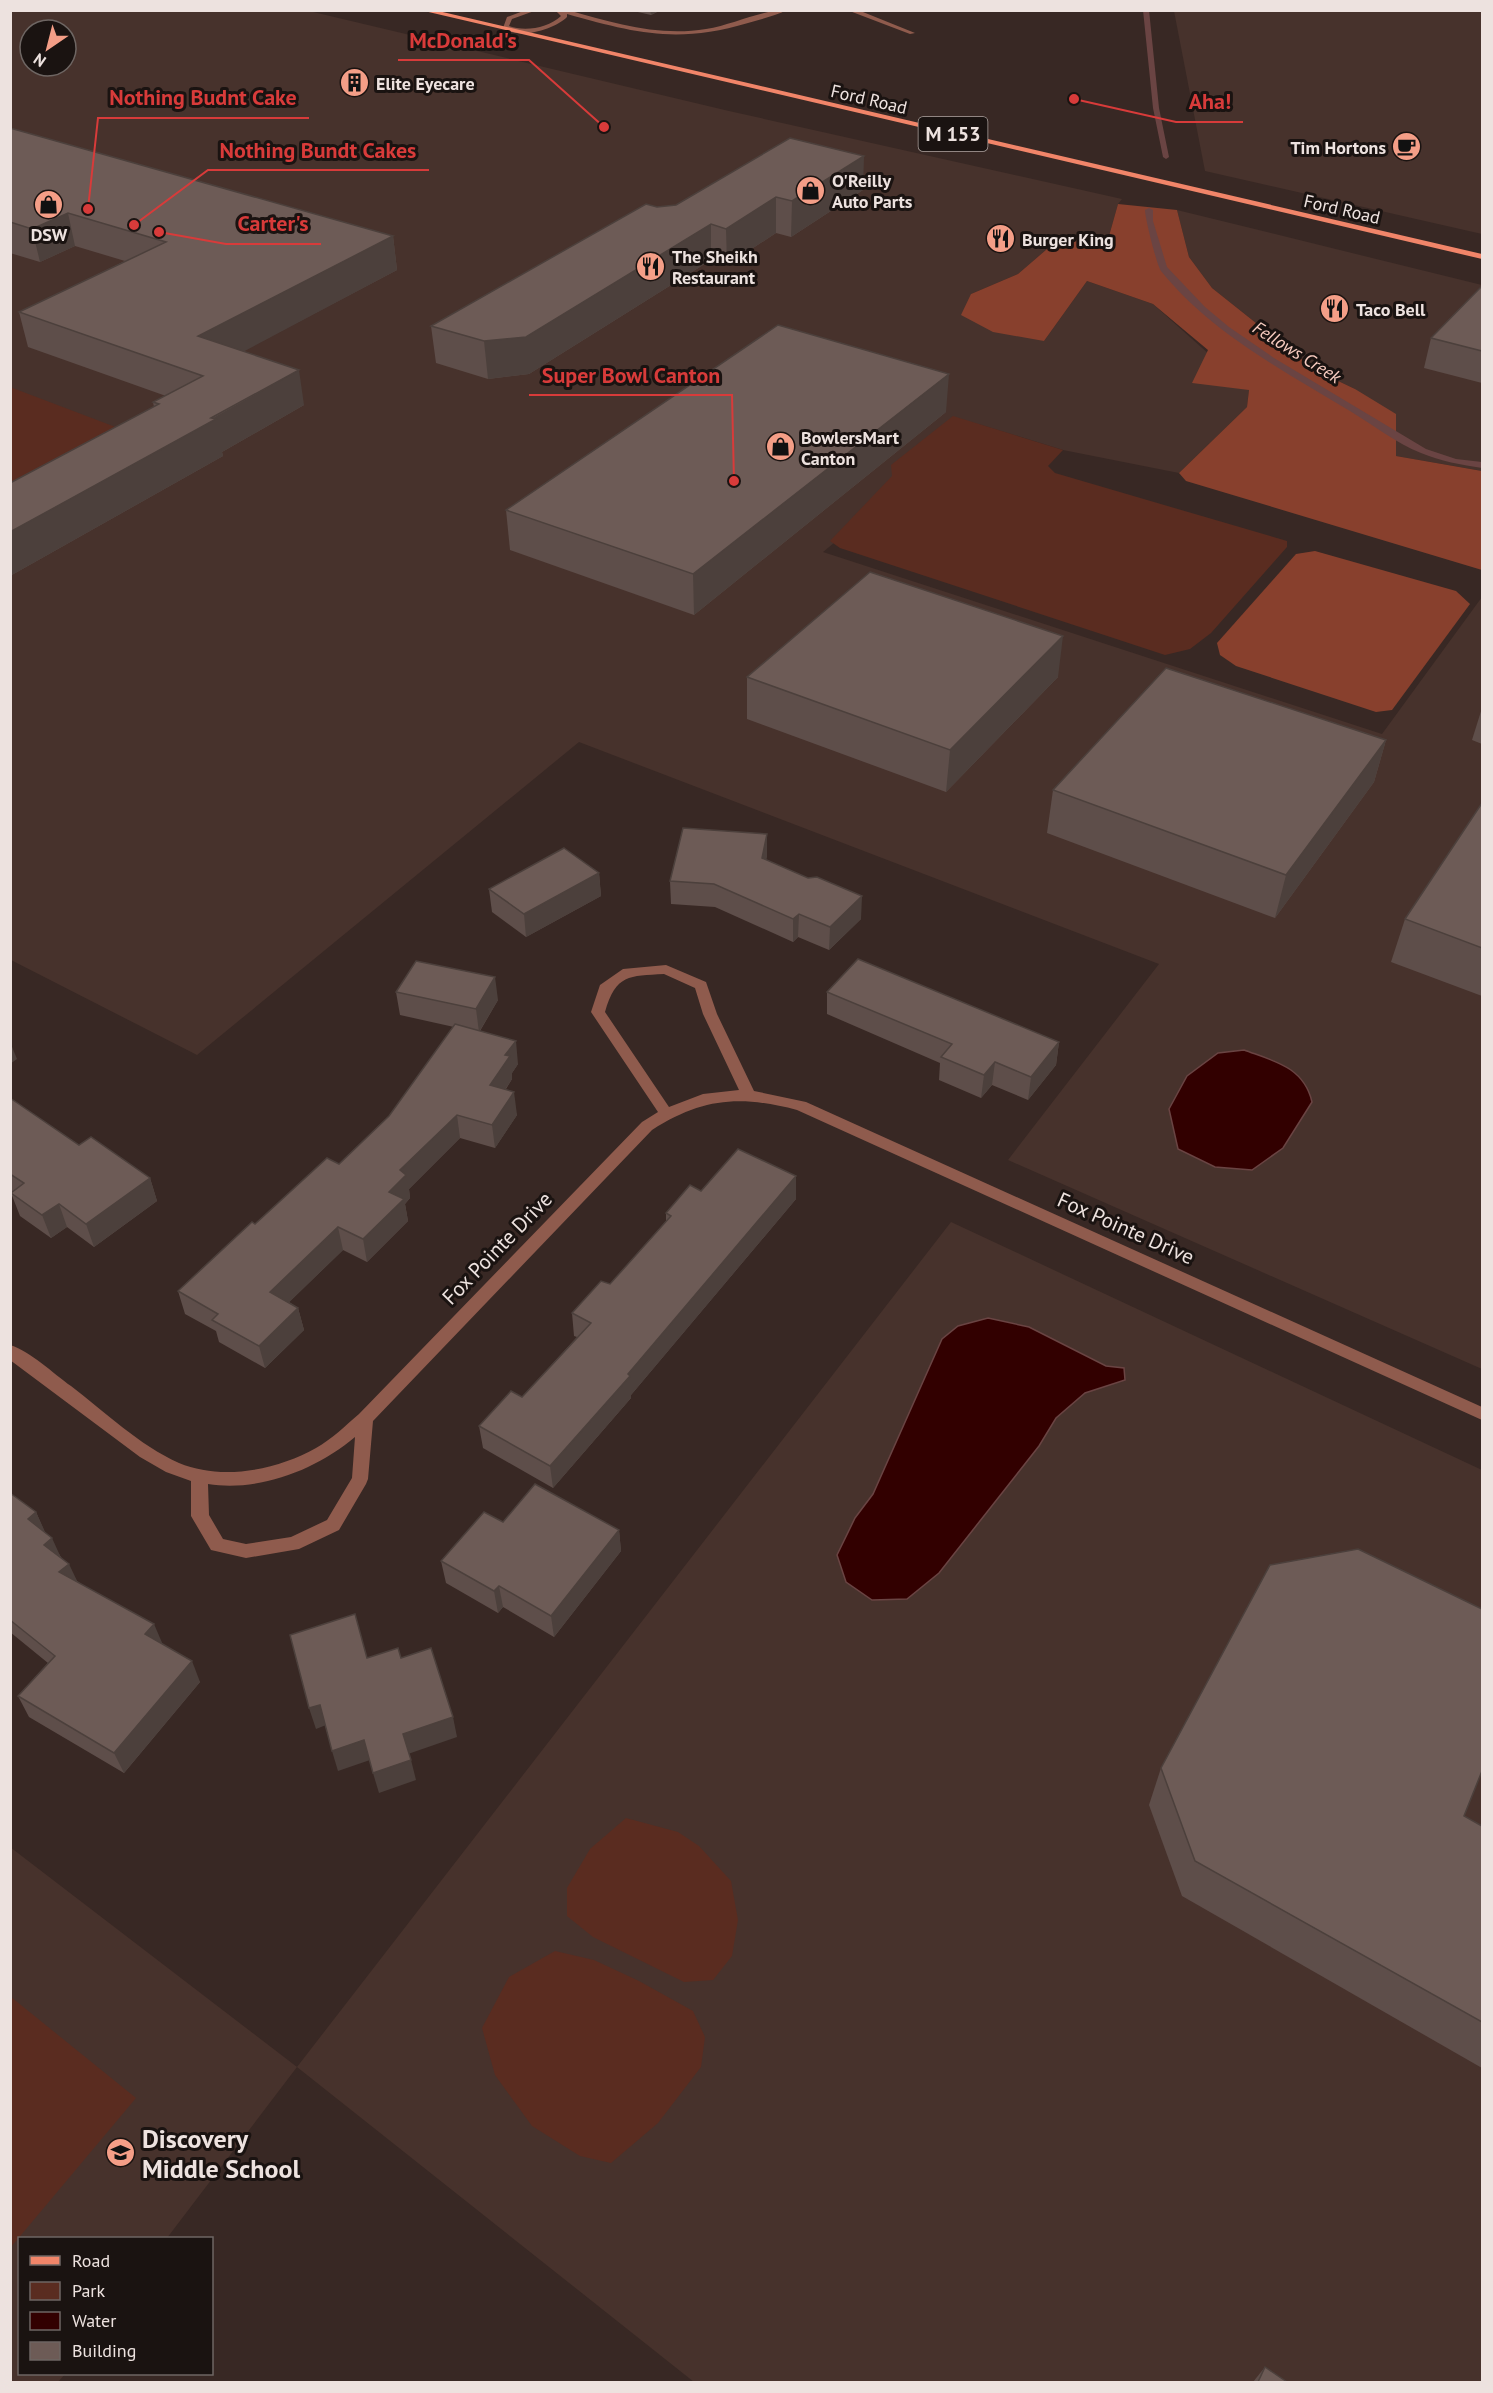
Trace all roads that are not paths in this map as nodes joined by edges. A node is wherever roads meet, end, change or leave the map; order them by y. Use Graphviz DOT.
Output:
graph roads {
  1 [pos="423,10"];
  2 [pos="534,10"];
  3 [pos="558,10"];
  4 [pos="784,10"];
  5 [pos="850,10"];
  6 [pos="509,30"];
  7 [pos="912,33"];
  8 [pos="1482,257"];
  9 [pos="748,1094"];
  10 [pos="666,1113"];
  11 [pos="10,1351"];
  12 [pos="1482,1414"];
  13 [pos="365,1419"];
  14 [pos="199,1476"];
  1 -- 6 [label="main road, Ford Road / M 153"];
  2 -- 6 [label="street"];
  3 -- 4 [label="street"];
  3 -- 6 [label="street"];
  5 -- 7 [label="street"];
  6 -- 8 [label="main road, Ford Road / M 153"];
  9 -- 10 [label="street, Fox Pointe Drive"];
  9 -- 10 [label="street"];
  9 -- 12 [label="street, Fox Pointe Drive"];
  10 -- 13 [label="street, Fox Pointe Drive"];
  11 -- 14 [label="street, Fox Pointe Drive"];
  13 -- 14 [label="street, Fox Pointe Drive"];
  13 -- 14 [label="street"];
}
